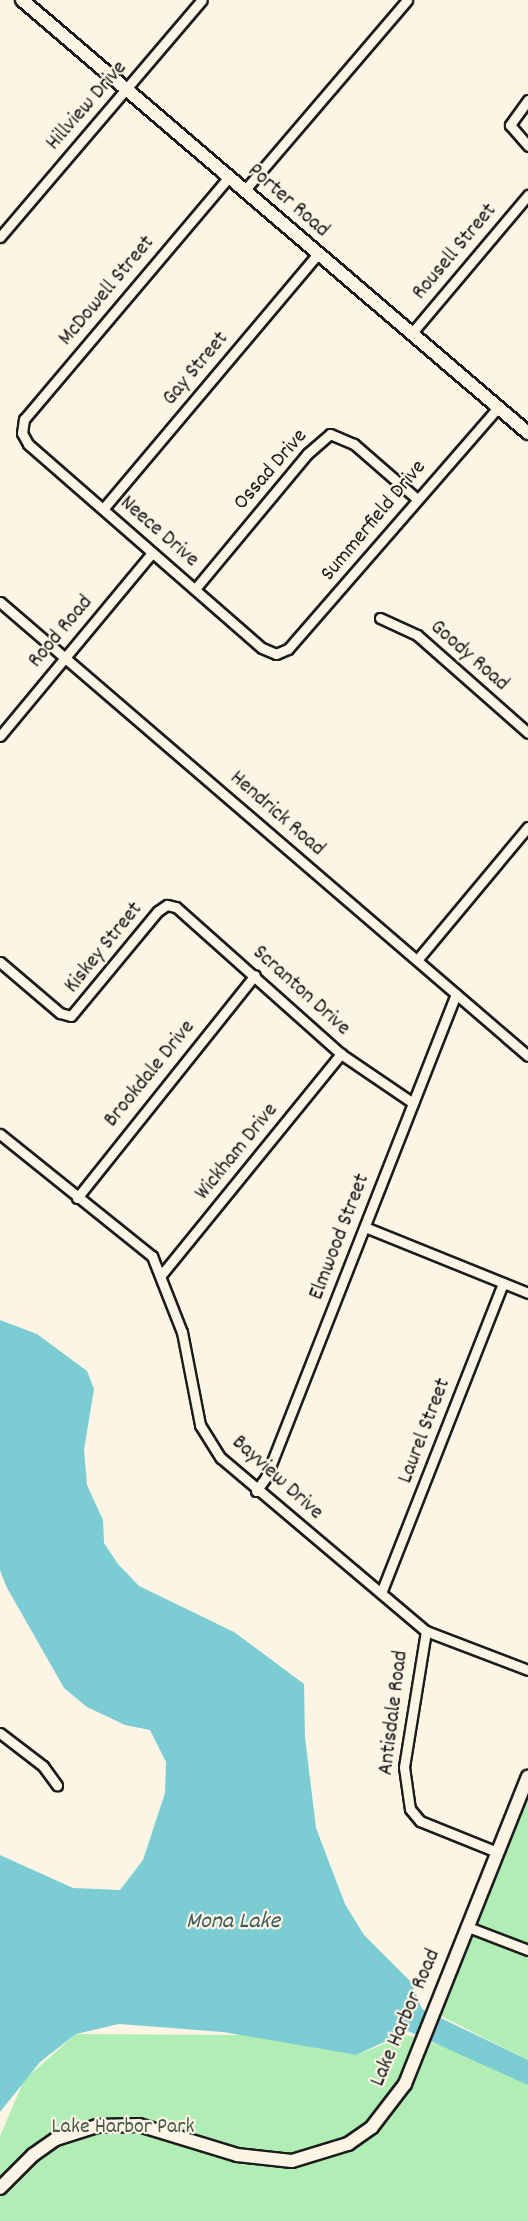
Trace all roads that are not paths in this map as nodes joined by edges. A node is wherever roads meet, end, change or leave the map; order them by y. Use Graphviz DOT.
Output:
graph roads {
  1 [pos="22,0"];
  2 [pos="202,0"];
  3 [pos="407,0"];
  4 [pos="127,89"];
  5 [pos="528,100"];
  6 [pos="528,146"];
  7 [pos="228,178"];
  8 [pos="244,191"];
  9 [pos="528,195"];
  10 [pos="0,237"];
  11 [pos="318,254"];
  12 [pos="411,334"];
  13 [pos="498,407"];
  14 [pos="22,433"];
  15 [pos="528,433"];
  16 [pos="417,499"];
  17 [pos="103,509"];
  18 [pos="152,553"];
  19 [pos="195,589"];
  20 [pos="0,602"];
  21 [pos="380,618"];
  22 [pos="276,654"];
  23 [pos="65,658"];
  24 [pos="528,733"];
  25 [pos="0,736"];
  26 [pos="527,831"];
  27 [pos="167,905"];
  28 [pos="417,960"];
  29 [pos="0,962"];
  30 [pos="255,975"];
  31 [pos="456,994"];
  32 [pos="341,1054"];
  33 [pos="528,1056"];
  34 [pos="413,1103"];
  35 [pos="0,1134"];
  36 [pos="77,1198"];
  37 [pos="365,1227"];
  38 [pos="162,1274"];
  39 [pos="503,1283"];
  40 [pos="528,1293"];
  41 [pos="256,1491"];
  42 [pos="381,1593"];
  43 [pos="426,1631"];
  44 [pos="528,1670"];
  45 [pos="0,1733"];
  46 [pos="528,1777"];
  47 [pos="57,1785"];
  48 [pos="497,1852"];
  49 [pos="468,1927"];
  50 [pos="528,1950"];
  51 [pos="0,2188"];
  1 -- 4 [label="street, Porter Road"];
  2 -- 4 [label="street, Hillview Drive"];
  3 -- 8 [label="street"];
  4 -- 7 [label="street, Porter Road"];
  4 -- 10 [label="street, Hillview Drive"];
  5 -- 6 [label="street"];
  7 -- 8 [label="street, Porter Road"];
  7 -- 14 [label="street, McDowell Street"];
  8 -- 11 [label="street, Porter Road"];
  9 -- 12 [label="street, Rousell Street"];
  11 -- 12 [label="street, Porter Road"];
  11 -- 17 [label="street, Gay Street"];
  12 -- 13 [label="street, Porter Road"];
  13 -- 15 [label="street, Porter Road"];
  13 -- 16 [label="street, Summerfield Drive"];
  14 -- 17 [label="street, Neece Drive"];
  16 -- 19 [label="street, Ossad Drive"];
  16 -- 22 [label="street, Summerfield Drive"];
  17 -- 18 [label="street, Neece Drive"];
  18 -- 19 [label="street, Neece Drive"];
  18 -- 23 [label="street, Rood Road"];
  19 -- 22 [label="street, Neece Drive"];
  20 -- 23 [label="street, Hendrick Road"];
  21 -- 24 [label="street, Goody Road"];
  23 -- 25 [label="street, Rood Road"];
  23 -- 28 [label="street, Hendrick Road"];
  26 -- 28 [label="street"];
  27 -- 29 [label="street, Kiskey Street"];
  27 -- 30 [label="street, Scranton Drive"];
  28 -- 31 [label="street, Hendrick Road"];
  30 -- 32 [label="street, Scranton Drive"];
  30 -- 36 [label="street, Brookdale Drive"];
  31 -- 33 [label="street, Hendrick Road"];
  31 -- 34 [label="street, Elmwood Street"];
  32 -- 34 [label="street, Scranton Drive"];
  32 -- 38 [label="street, Wickham Drive"];
  34 -- 37 [label="street, Elmwood Street"];
  35 -- 36 [label="street, Bayview Drive"];
  36 -- 38 [label="street, Bayview Drive"];
  37 -- 39 [label="street"];
  37 -- 41 [label="street, Elmwood Street"];
  38 -- 41 [label="street, Bayview Drive"];
  39 -- 40 [label="street"];
  39 -- 42 [label="street, Laurel Street"];
  41 -- 42 [label="street, Bayview Drive"];
  42 -- 43 [label="street, Bayview Drive"];
  43 -- 44 [label="street, Bayview Drive"];
  43 -- 48 [label="street, Antisdale Road"];
  45 -- 47 [label="street"];
  46 -- 48 [label="street, Lake Harbor Road"];
  48 -- 49 [label="street, Lake Harbor Road"];
  49 -- 50 [label="street"];
  49 -- 51 [label="street, Lake Harbor Road"];
}
